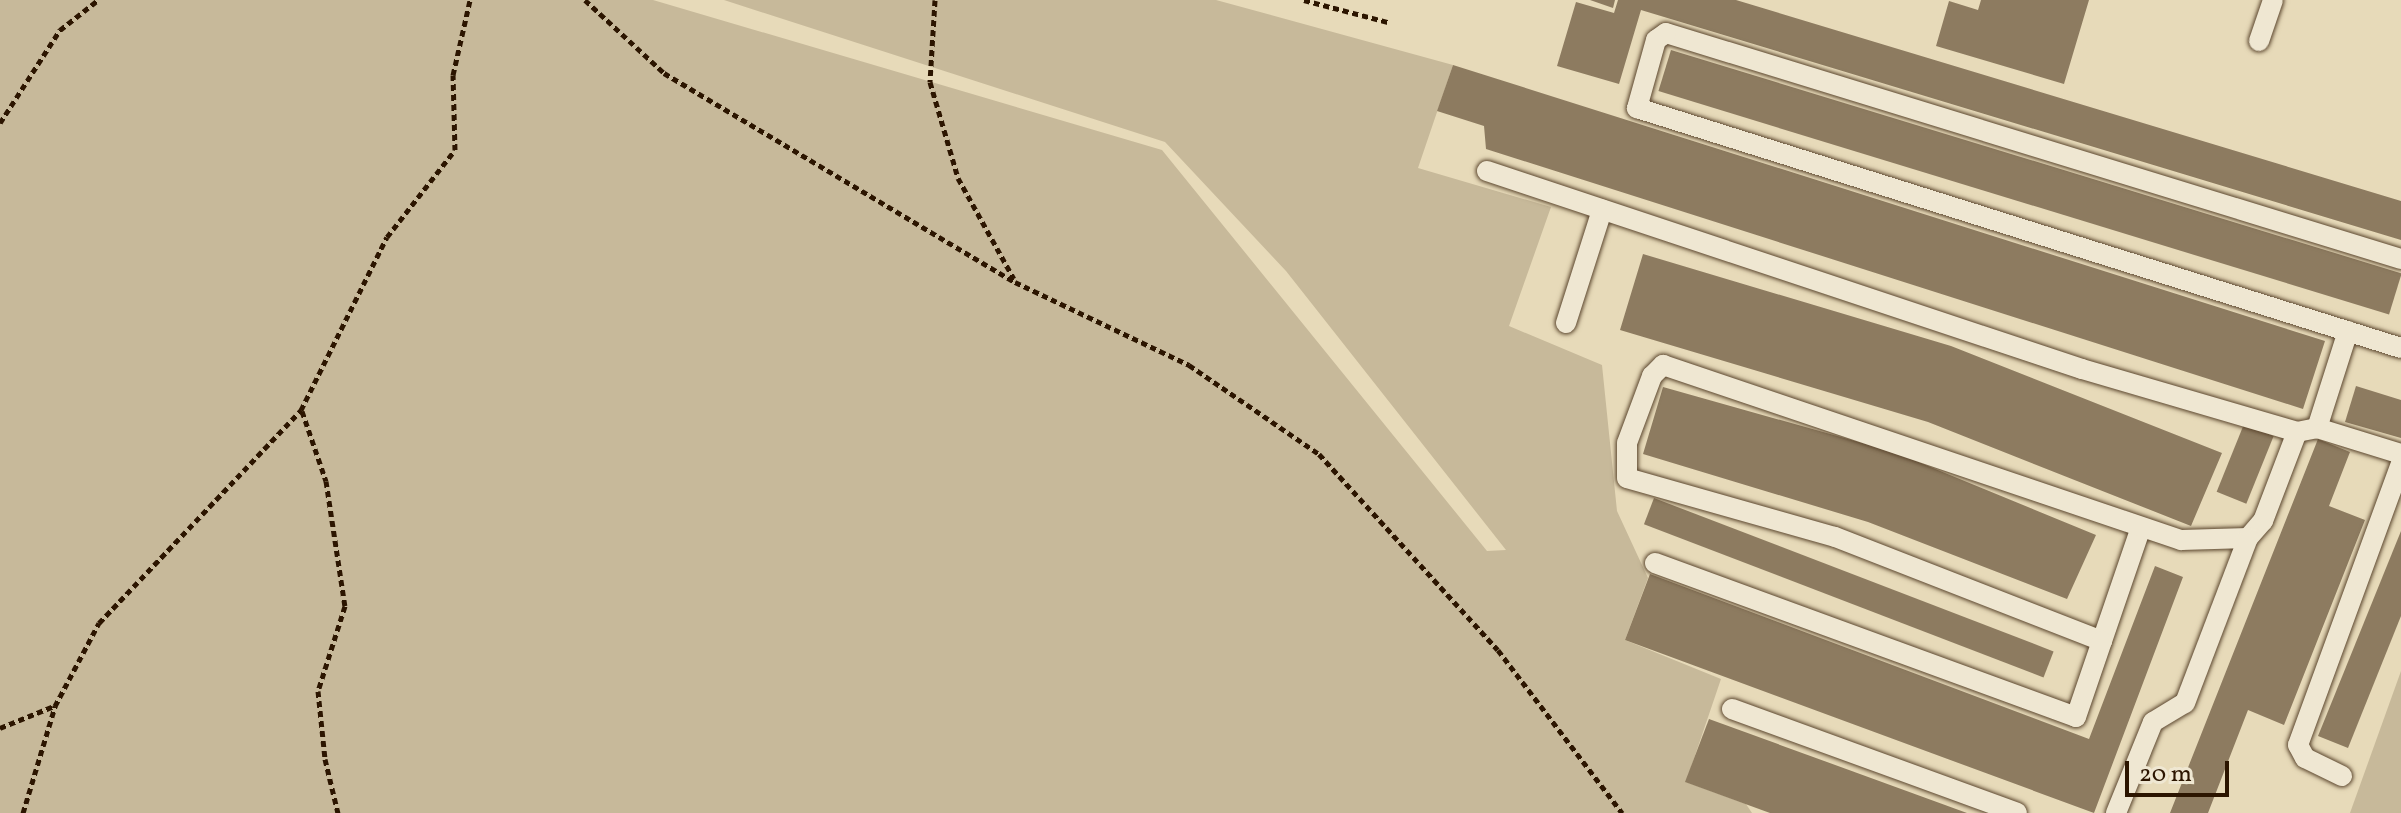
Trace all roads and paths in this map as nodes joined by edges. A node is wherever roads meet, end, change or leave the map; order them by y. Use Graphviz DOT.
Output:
graph roads {
  1 [pos="98,0"];
  2 [pos="470,0"];
  3 [pos="585,0"];
  4 [pos="935,0"];
  5 [pos="1304,0"];
  6 [pos="2273,0"];
  7 [pos="1388,22"];
  8 [pos="2259,41"];
  9 [pos="0,123"];
  10 [pos="1487,171"];
  11 [pos="1602,210"];
  12 [pos="2401,259"];
  13 [pos="1015,282"];
  14 [pos="1566,323"];
  15 [pos="2348,331"];
  16 [pos="2401,348"];
  17 [pos="301,410"];
  18 [pos="2307,430"];
  19 [pos="2401,454"];
  20 [pos="2401,463"];
  21 [pos="2140,530"];
  22 [pos="2248,538"];
  23 [pos="1655,563"];
  24 [pos="2102,641"];
  25 [pos="55,706"];
  26 [pos="1732,709"];
  27 [pos="0,728"];
  28 [pos="2342,776"];
  29 [pos="23,813"];
  30 [pos="338,813"];
  31 [pos="1622,813"];
  32 [pos="2017,813"];
  33 [pos="2116,813"];
  1 -- 9 [label="path"];
  2 -- 17 [label="path"];
  3 -- 13 [label="path"];
  4 -- 13 [label="path"];
  5 -- 7 [label="path"];
  6 -- 8 [label="lane"];
  10 -- 11 [label="lane"];
  11 -- 14 [label="lane"];
  11 -- 18 [label="lane"];
  12 -- 15 [label="lane"];
  13 -- 31 [label="path"];
  15 -- 16 [label="lane"];
  15 -- 18 [label="lane"];
  17 -- 25 [label="path"];
  17 -- 30 [label="path"];
  18 -- 19 [label="lane"];
  18 -- 22 [label="lane"];
  20 -- 28 [label="lane"];
  21 -- 22 [label="lane"];
  21 -- 24 [label="lane"];
  21 -- 24 [label="lane"];
  22 -- 33 [label="lane"];
  23 -- 24 [label="lane"];
  25 -- 27 [label="path"];
  25 -- 29 [label="path"];
  26 -- 32 [label="lane"];
}
